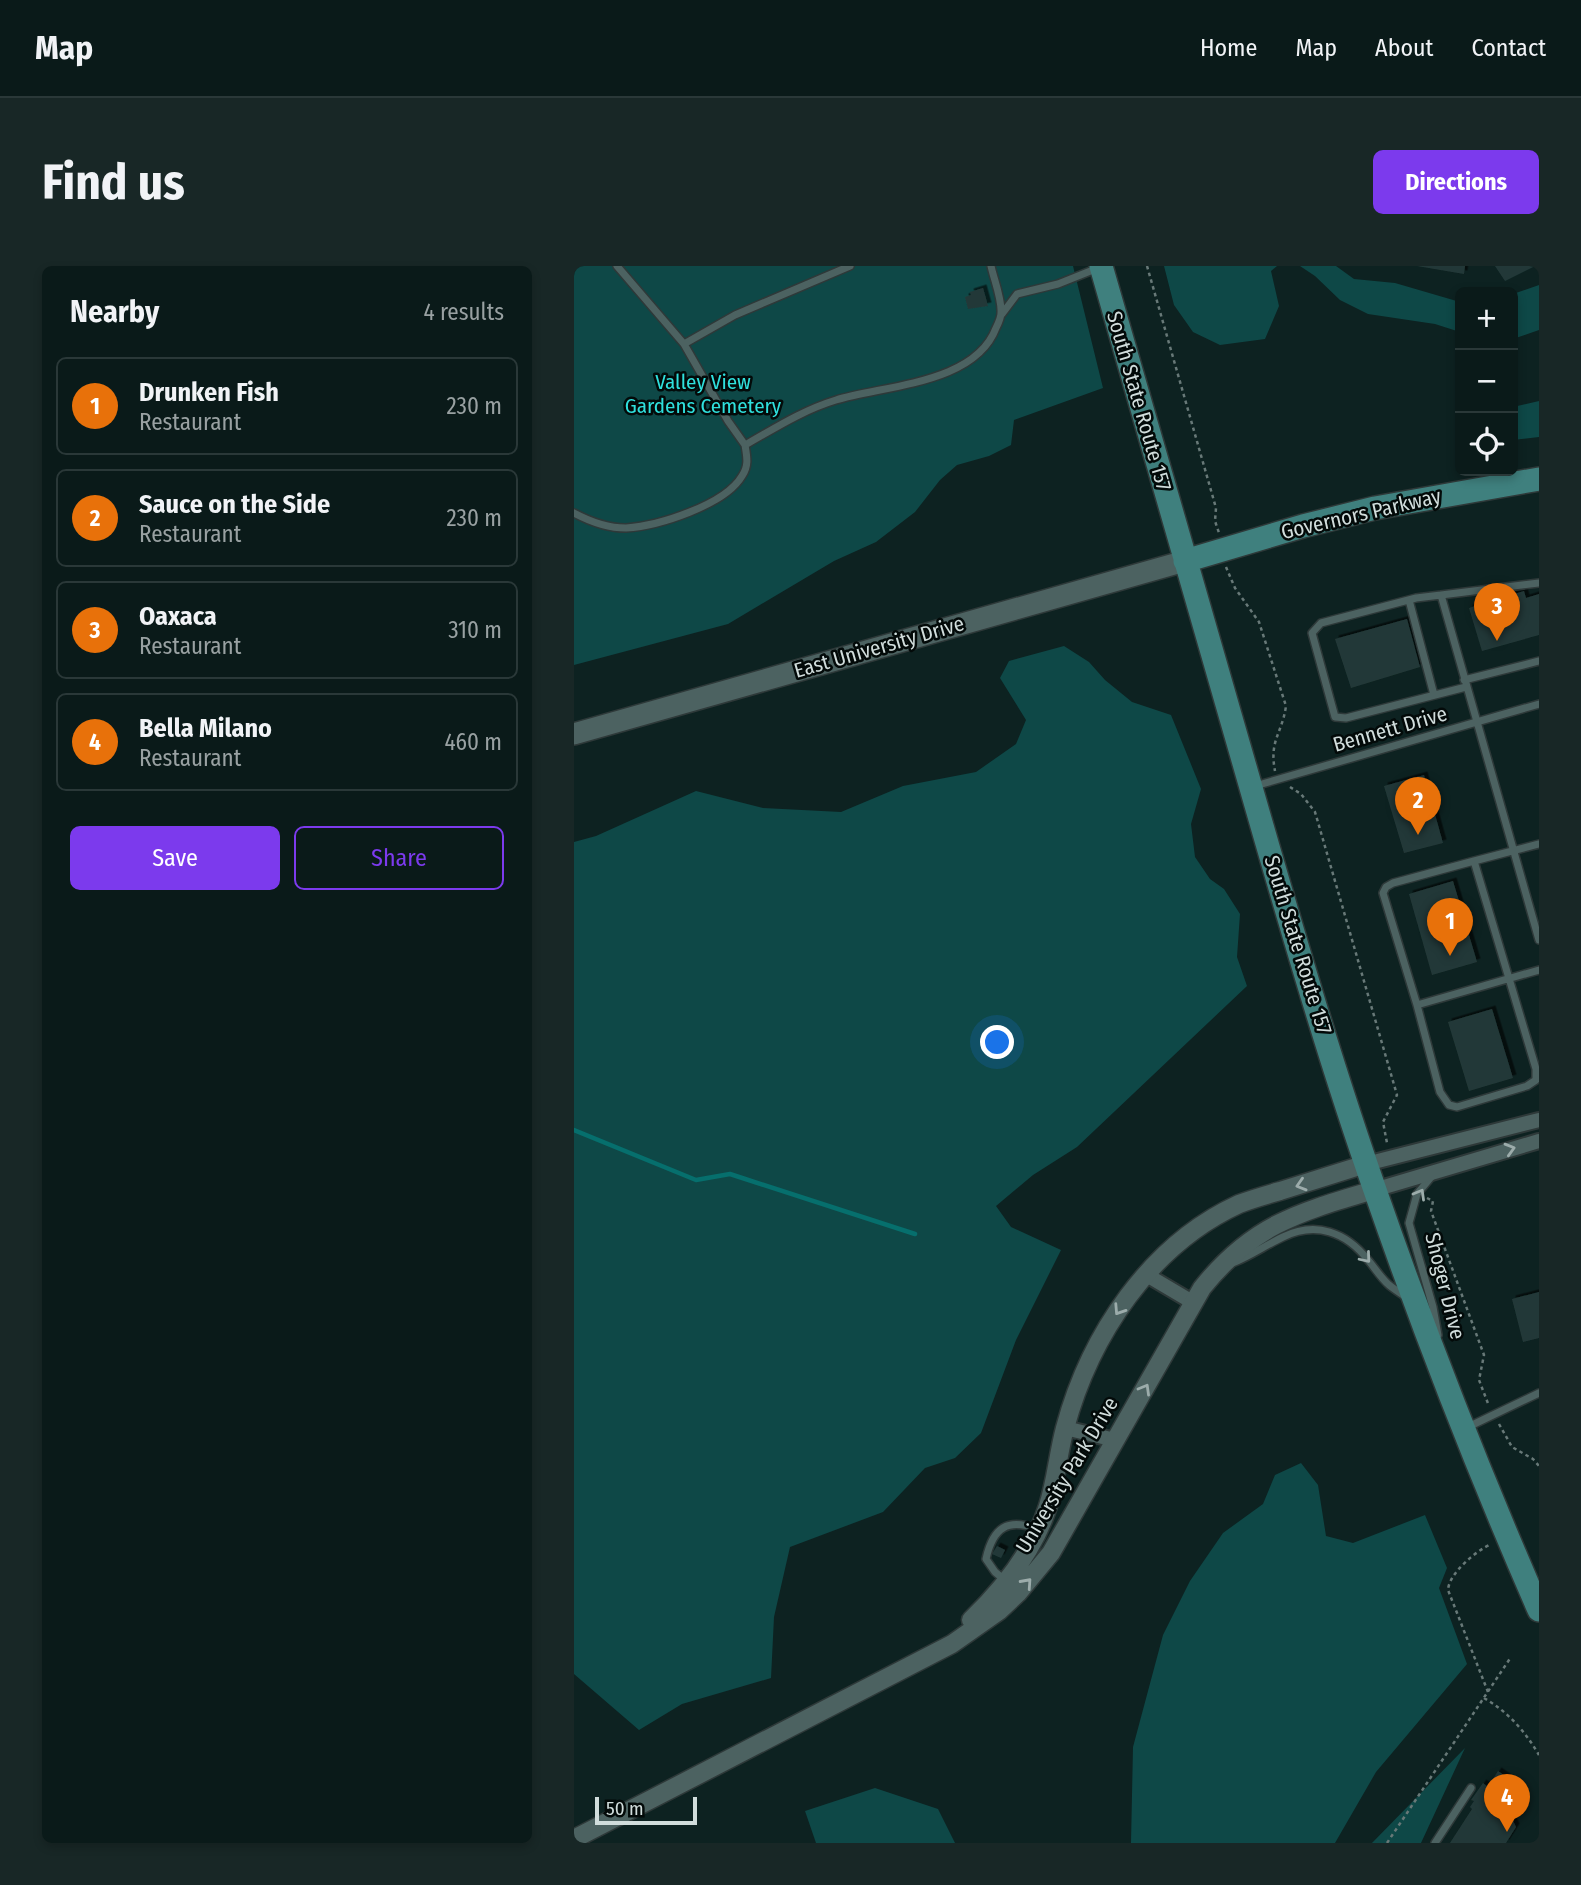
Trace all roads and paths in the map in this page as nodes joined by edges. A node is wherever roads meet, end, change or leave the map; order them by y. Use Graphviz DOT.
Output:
graph roads {
  1 [pos="617,266"];
  2 [pos="850,266"];
  3 [pos="991,266"];
  4 [pos="1101,266"];
  5 [pos="1147,266"];
  6 [pos="1002,314"];
  7 [pos="684,344"];
  8 [pos="745,445"];
  9 [pos="1539,479"];
  10 [pos="574,513"];
  11 [pos="1224,549"];
  12 [pos="1185,561"];
  13 [pos="1539,583"];
  14 [pos="1441,595"];
  15 [pos="1409,600"];
  16 [pos="1539,661"];
  17 [pos="1465,683"];
  18 [pos="1434,695"];
  19 [pos="1539,705"];
  20 [pos="1475,722"];
  21 [pos="574,734"];
  22 [pos="1277,779"];
  23 [pos="1251,788"];
  24 [pos="1539,844"];
  25 [pos="1513,850"];
  26 [pos="1474,861"];
  27 [pos="1539,940"];
  28 [pos="1539,970"];
  29 [pos="1510,979"];
  30 [pos="1416,1005"];
  31 [pos="1539,1120"];
  32 [pos="1539,1141"];
  33 [pos="1392,1157"];
  34 [pos="1366,1164"];
  35 [pos="1437,1170"];
  36 [pos="1374,1190"];
  37 [pos="1417,1194"];
  38 [pos="1218,1268"];
  39 [pos="1145,1274"];
  40 [pos="1194,1303"];
  41 [pos="1415,1303"];
  42 [pos="1444,1378"];
  43 [pos="1539,1393"];
  44 [pos="1493,1415"];
  45 [pos="1065,1428"];
  46 [pos="1464,1429"];
  47 [pos="1115,1440"];
  48 [pos="1539,1466"];
  49 [pos="1038,1529"];
  50 [pos="1507,1536"];
  51 [pos="1007,1582"];
  52 [pos="1539,1610"];
  53 [pos="1511,1657"];
  54 [pos="912,1664"];
  55 [pos="1488,1692"];
  56 [pos="1484,1698"];
  57 [pos="1539,1755"];
  58 [pos="1471,1787"];
  59 [pos="574,1839"];
  60 [pos="1387,1843"];
  61 [pos="1435,1843"];
  1 -- 7 [label="lane"];
  2 -- 7 [label="lane"];
  3 -- 6 [label="lane"];
  4 -- 6 [label="lane"];
  4 -- 12 [label="main road, South State Route 157"];
  5 -- 11 [label="path"];
  6 -- 8 [label="lane"];
  7 -- 8 [label="lane"];
  8 -- 10 [label="lane"];
  9 -- 11 [label="main road, Governors Parkway"];
  11 -- 12 [label="main road, Governors Parkway"];
  11 -- 22 [label="path"];
  12 -- 21 [label="main road, East University Drive"];
  12 -- 23 [label="main road, South State Route 157"];
  13 -- 14 [label="lane"];
  14 -- 15 [label="lane"];
  14 -- 17 [label="lane"];
  15 -- 18 [label="lane"];
  15 -- 18 [label="lane"];
  16 -- 17 [label="lane"];
  17 -- 18 [label="lane"];
  17 -- 20 [label="lane"];
  19 -- 20 [label="lane, Bennett Drive"];
  20 -- 22 [label="lane, Bennett Drive"];
  20 -- 25 [label="lane"];
  22 -- 23 [label="lane, Bennett Drive"];
  22 -- 33 [label="path"];
  23 -- 34 [label="main road, South State Route 157"];
  24 -- 25 [label="lane"];
  25 -- 26 [label="lane"];
  25 -- 27 [label="lane"];
  26 -- 29 [label="lane"];
  26 -- 30 [label="lane"];
  28 -- 29 [label="lane"];
  29 -- 30 [label="lane"];
  29 -- 30 [label="lane"];
  31 -- 33 [label="street"];
  35 -- 32 [label="street, one-way"];
  33 -- 34 [label="street"];
  34 -- 36 [label="main road, South State Route 157"];
  34 -- 39 [label="street, University Park Drive, one-way"];
  35 -- 36 [label="street"];
  35 -- 37 [label="lane, Shoger Drive"];
  36 -- 38 [label="street, University Park Drive"];
  36 -- 41 [label="main road, South State Route 157"];
  37 -- 42 [label="lane, Shoger Drive"];
  37 -- 44 [label="path"];
  38 -- 40 [label="street, University Park Drive"];
  38 -- 41 [label="lane, one-way"];
  39 -- 40 [label="street"];
  39 -- 45 [label="street, University Park Drive, one-way"];
  47 -- 40 [label="street, University Park Drive, one-way"];
  41 -- 42 [label="main road, South State Route 157"];
  42 -- 46 [label="main road, South State Route 157"];
  43 -- 44 [label="lane"];
  44 -- 46 [label="lane"];
  44 -- 48 [label="path"];
  45 -- 47 [label="street"];
  45 -- 49 [label="street, University Park Drive"];
  46 -- 50 [label="main road, South State Route 157"];
  54 -- 47 [label="street, University Park Drive, one-way"];
  49 -- 51 [label="street, University Park Drive"];
  49 -- 51 [label="lane"];
  50 -- 52 [label="main road, South State Route 157"];
  50 -- 55 [label="path"];
  51 -- 54 [label="street, University Park Drive"];
  53 -- 55 [label="path"];
  54 -- 59 [label="street, University Park Drive"];
  55 -- 56 [label="path"];
  56 -- 57 [label="path"];
  56 -- 60 [label="path"];
  58 -- 61 [label="lane"];
}
